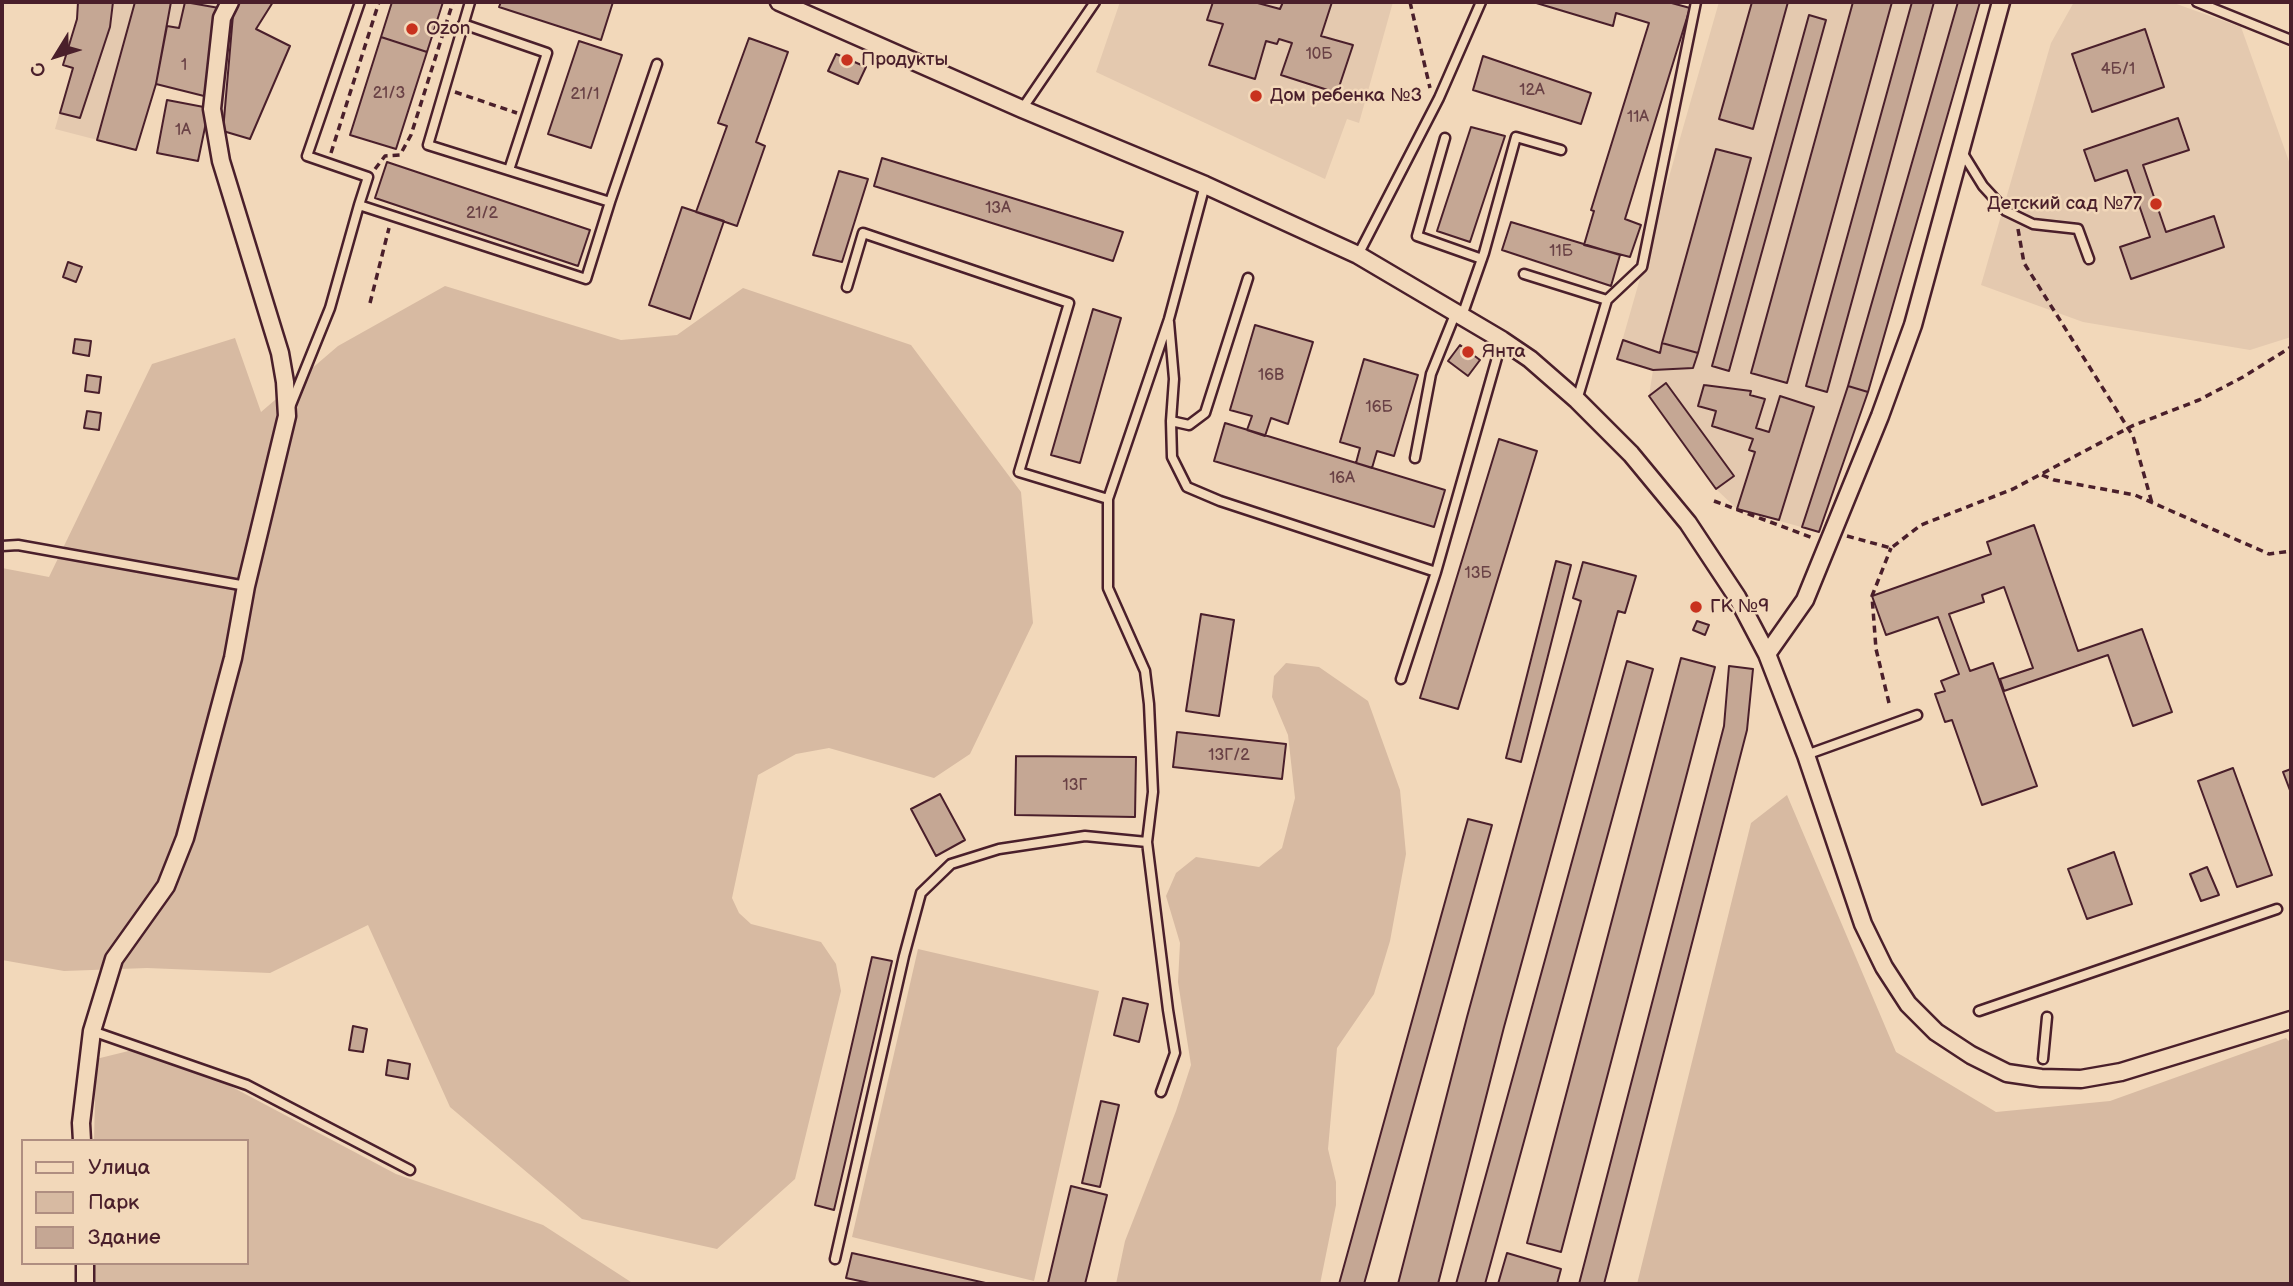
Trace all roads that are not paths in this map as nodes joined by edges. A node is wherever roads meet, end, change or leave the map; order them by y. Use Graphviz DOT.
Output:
graph roads {
  1 [pos="230,2"];
  2 [pos="360,2"];
  3 [pos="470,2"];
  4 [pos="779,2"];
  5 [pos="1095,2"];
  6 [pos="1481,2"];
  7 [pos="1696,2"];
  8 [pos="2001,2"];
  9 [pos="2197,2"];
  10 [pos="801,6"];
  11 [pos="463,23"];
  12 [pos="2291,40"];
  13 [pos="657,64"];
  14 [pos="1022,108"];
  15 [pos="1445,138"];
  16 [pos="1960,149"];
  17 [pos="1561,150"];
  18 [pos="509,170"];
  19 [pos="1205,185"];
  20 [pos="610,202"];
  21 [pos="359,205"];
  22 [pos="1358,256"];
  23 [pos="1482,259"];
  24 [pos="2089,259"];
  25 [pos="1524,274"];
  26 [pos="1248,278"];
  27 [pos="847,287"];
  28 [pos="1607,300"];
  29 [pos="1459,314"];
  30 [pos="1169,319"];
  31 [pos="1502,340"];
  32 [pos="1577,400"];
  33 [pos="286,416"];
  34 [pos="1171,421"];
  35 [pos="1415,458"];
  36 [pos="1108,499"];
  37 [pos="2,545"];
  38 [pos="1436,572"];
  39 [pos="246,586"];
  40 [pos="1767,654"];
  41 [pos="1401,679"];
  42 [pos="1917,715"];
  43 [pos="1806,755"];
  44 [pos="1147,842"];
  45 [pos="2277,909"];
  46 [pos="1979,1011"];
  47 [pos="2047,1017"];
  48 [pos="2291,1020"];
  49 [pos="92,1031"];
  50 [pos="2043,1059"];
  51 [pos="1161,1092"];
  52 [pos="82,1139"];
  53 [pos="410,1170"];
  54 [pos="835,1259"];
  55 [pos="85,1265"];
  56 [pos="85,1284"];
  1 -- 33 [label="street"];
  2 -- 21 [label="lane"];
  3 -- 11 [label="lane"];
  4 -- 10 [label="street"];
  5 -- 14 [label="lane"];
  6 -- 22 [label="lane"];
  7 -- 28 [label="lane"];
  8 -- 16 [label="street"];
  9 -- 12 [label="lane"];
  10 -- 14 [label="street"];
  11 -- 18 [label="lane"];
  11 -- 18 [label="lane"];
  13 -- 20 [label="lane"];
  14 -- 19 [label="street"];
  15 -- 23 [label="lane"];
  16 -- 24 [label="lane"];
  16 -- 40 [label="street"];
  17 -- 23 [label="lane"];
  18 -- 20 [label="lane"];
  19 -- 22 [label="street"];
  19 -- 30 [label="lane"];
  20 -- 21 [label="lane"];
  21 -- 33 [label="lane"];
  22 -- 29 [label="street"];
  23 -- 29 [label="lane"];
  25 -- 28 [label="lane"];
  26 -- 34 [label="lane"];
  27 -- 36 [label="lane"];
  28 -- 32 [label="lane"];
  29 -- 31 [label="street"];
  29 -- 35 [label="lane"];
  30 -- 34 [label="lane"];
  30 -- 36 [label="lane"];
  31 -- 32 [label="street"];
  31 -- 38 [label="lane"];
  32 -- 40 [label="street"];
  33 -- 39 [label="street"];
  34 -- 38 [label="lane"];
  36 -- 44 [label="lane"];
  37 -- 39 [label="lane"];
  38 -- 41 [label="lane"];
  39 -- 49 [label="street"];
  40 -- 43 [label="street"];
  42 -- 43 [label="lane"];
  43 -- 48 [label="street"];
  44 -- 51 [label="lane"];
  44 -- 54 [label="lane"];
  45 -- 46 [label="lane"];
  47 -- 50 [label="lane"];
  49 -- 52 [label="street"];
  49 -- 53 [label="lane"];
  55 -- 56 [label="street"];
}
